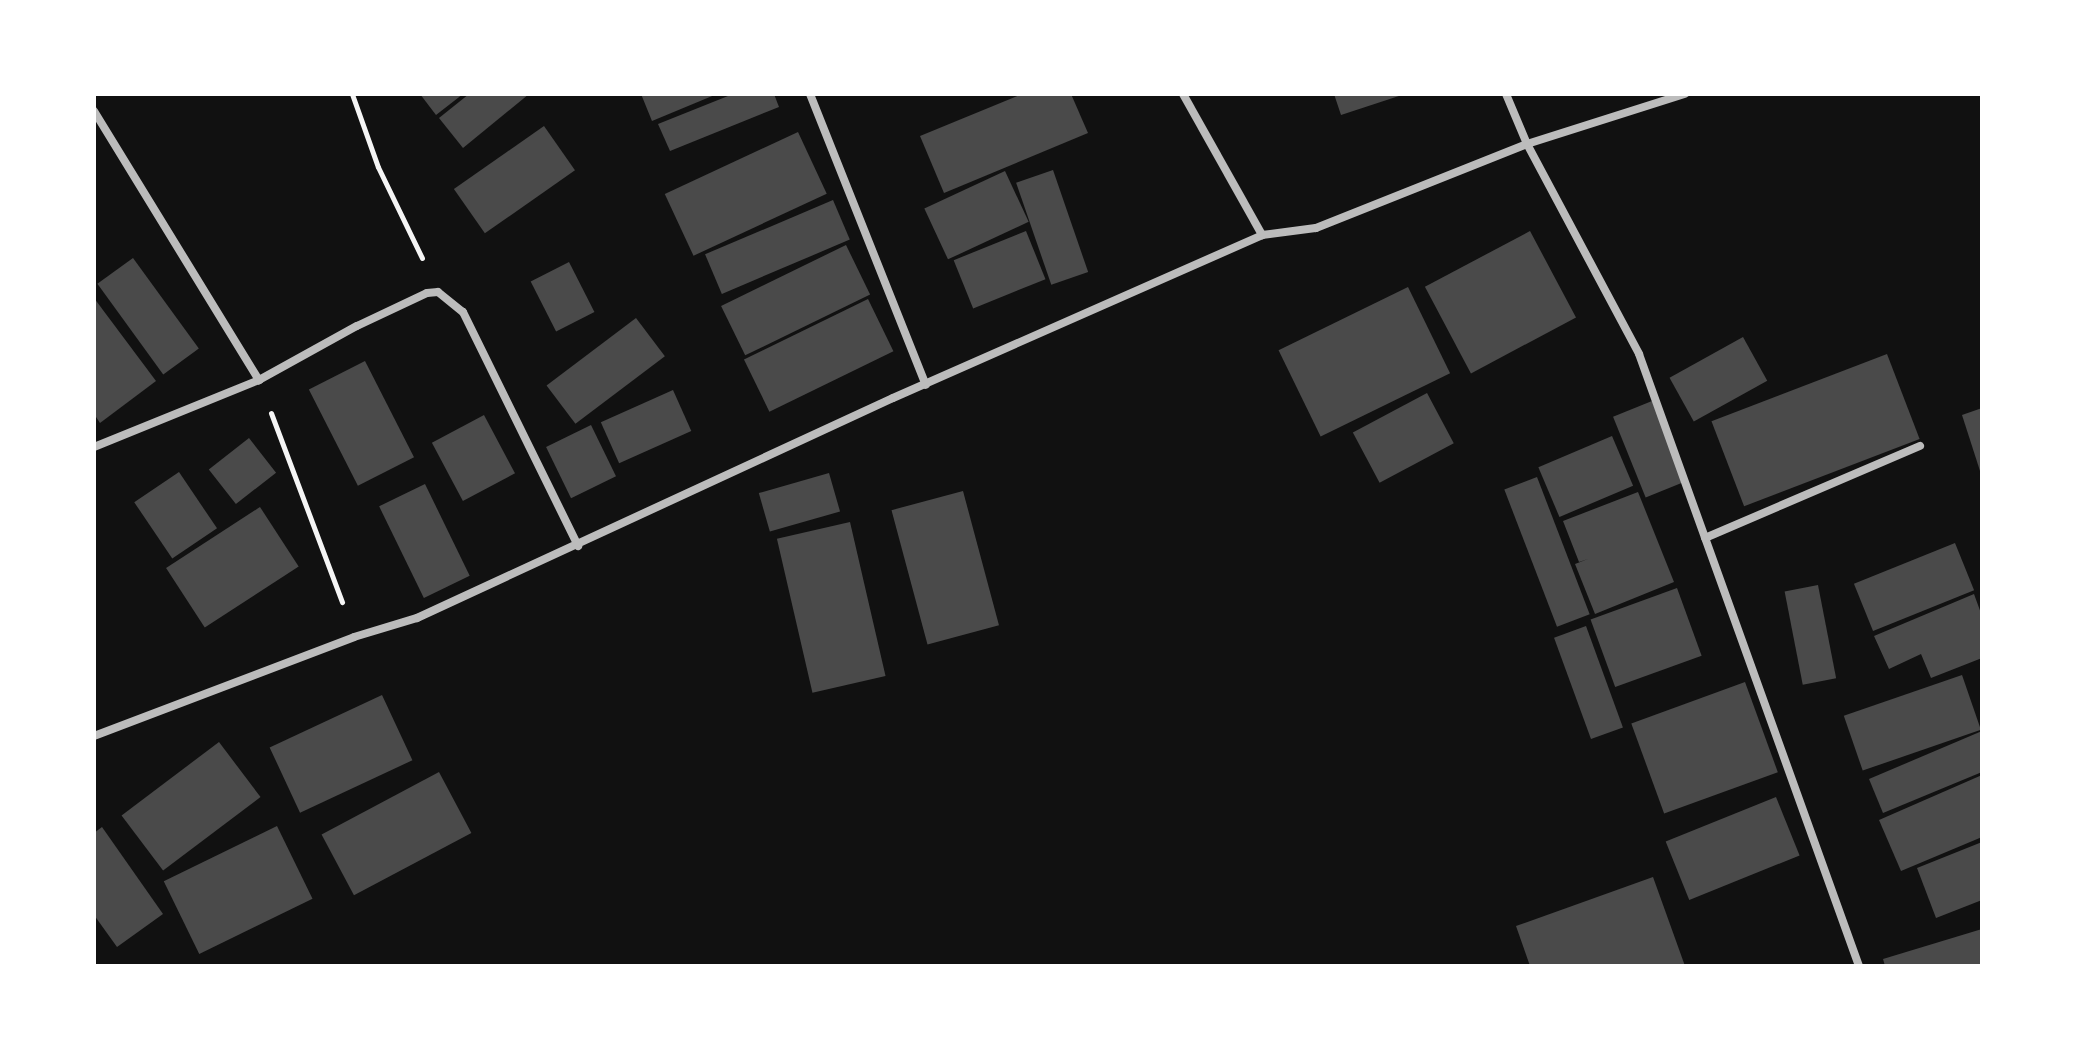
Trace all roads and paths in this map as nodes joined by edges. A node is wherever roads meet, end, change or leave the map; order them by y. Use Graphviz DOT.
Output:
graph roads {
  1 [pos="352,94"];
  2 [pos="810,94"];
  3 [pos="1183,94"];
  4 [pos="1506,94"];
  5 [pos="1685,94"];
  6 [pos="94,111"];
  7 [pos="1527,144"];
  8 [pos="1262,235"];
  9 [pos="438,292"];
  10 [pos="259,380"];
  11 [pos="926,385"];
  12 [pos="1920,446"];
  13 [pos="94,447"];
  14 [pos="1705,538"];
  15 [pos="578,546"];
  16 [pos="354,637"];
  17 [pos="94,736"];
  18 [pos="1859,966"];
  1 -- 9 [label="path"];
  2 -- 11 [label="street"];
  3 -- 8 [label="street"];
  4 -- 7 [label="street"];
  5 -- 7 [label="street"];
  6 -- 10 [label="street"];
  7 -- 8 [label="street"];
  7 -- 14 [label="street"];
  8 -- 11 [label="street"];
  9 -- 10 [label="street"];
  9 -- 15 [label="street"];
  10 -- 13 [label="street"];
  10 -- 16 [label="path"];
  11 -- 15 [label="street"];
  12 -- 14 [label="street"];
  14 -- 18 [label="street"];
  15 -- 16 [label="street"];
  16 -- 17 [label="street"];
}
